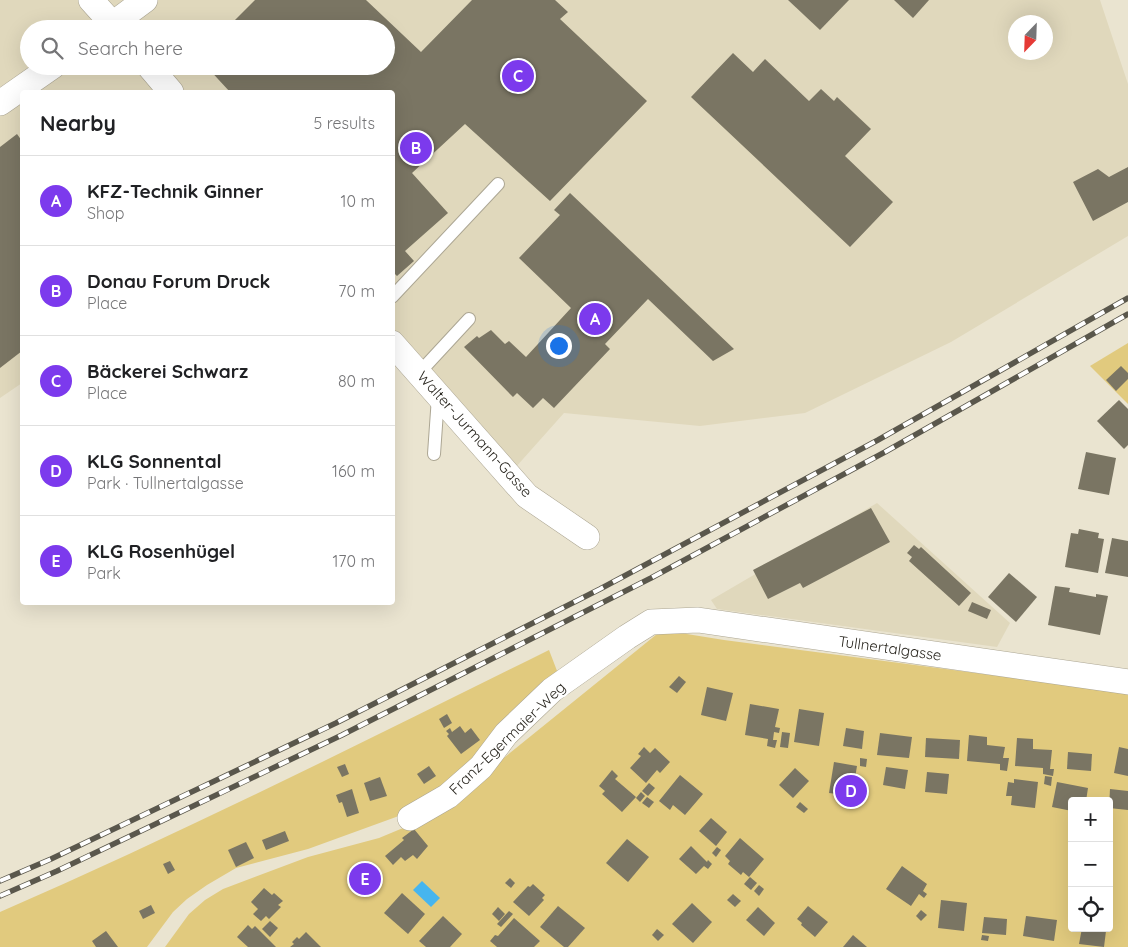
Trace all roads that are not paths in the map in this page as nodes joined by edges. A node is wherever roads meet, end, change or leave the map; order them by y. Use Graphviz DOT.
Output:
graph roads {
  1 [pos="91,0"];
  2 [pos="145,0"];
  3 [pos="107,20"];
  4 [pos="121,20"];
  5 [pos="40,75"];
  6 [pos="157,75"];
  7 [pos="169,90"];
  8 [pos="0,103"];
  9 [pos="498,184"];
  10 [pos="395,293"];
  11 [pos="469,319"];
  12 [pos="395,346"];
  13 [pos="419,373"];
  14 [pos="439,395"];
  15 [pos="434,454"];
  16 [pos="587,537"];
  17 [pos="651,622"];
  18 [pos="1128,682"];
  19 [pos="410,818"];
  1 -- 3 [label="street"];
  2 -- 4 [label="street"];
  5 -- 8 [label="street"];
  6 -- 7 [label="street"];
  9 -- 10 [label="lane"];
  11 -- 13 [label="lane"];
  12 -- 13 [label="street, Walter-Jurmann-Gasse"];
  13 -- 14 [label="street, Walter-Jurmann-Gasse"];
  14 -- 15 [label="lane"];
  14 -- 16 [label="street, Walter-Jurmann-Gasse"];
  17 -- 18 [label="street, Tullnertalgasse"];
  17 -- 19 [label="street, Franz-Egermaier-Weg"];
}
